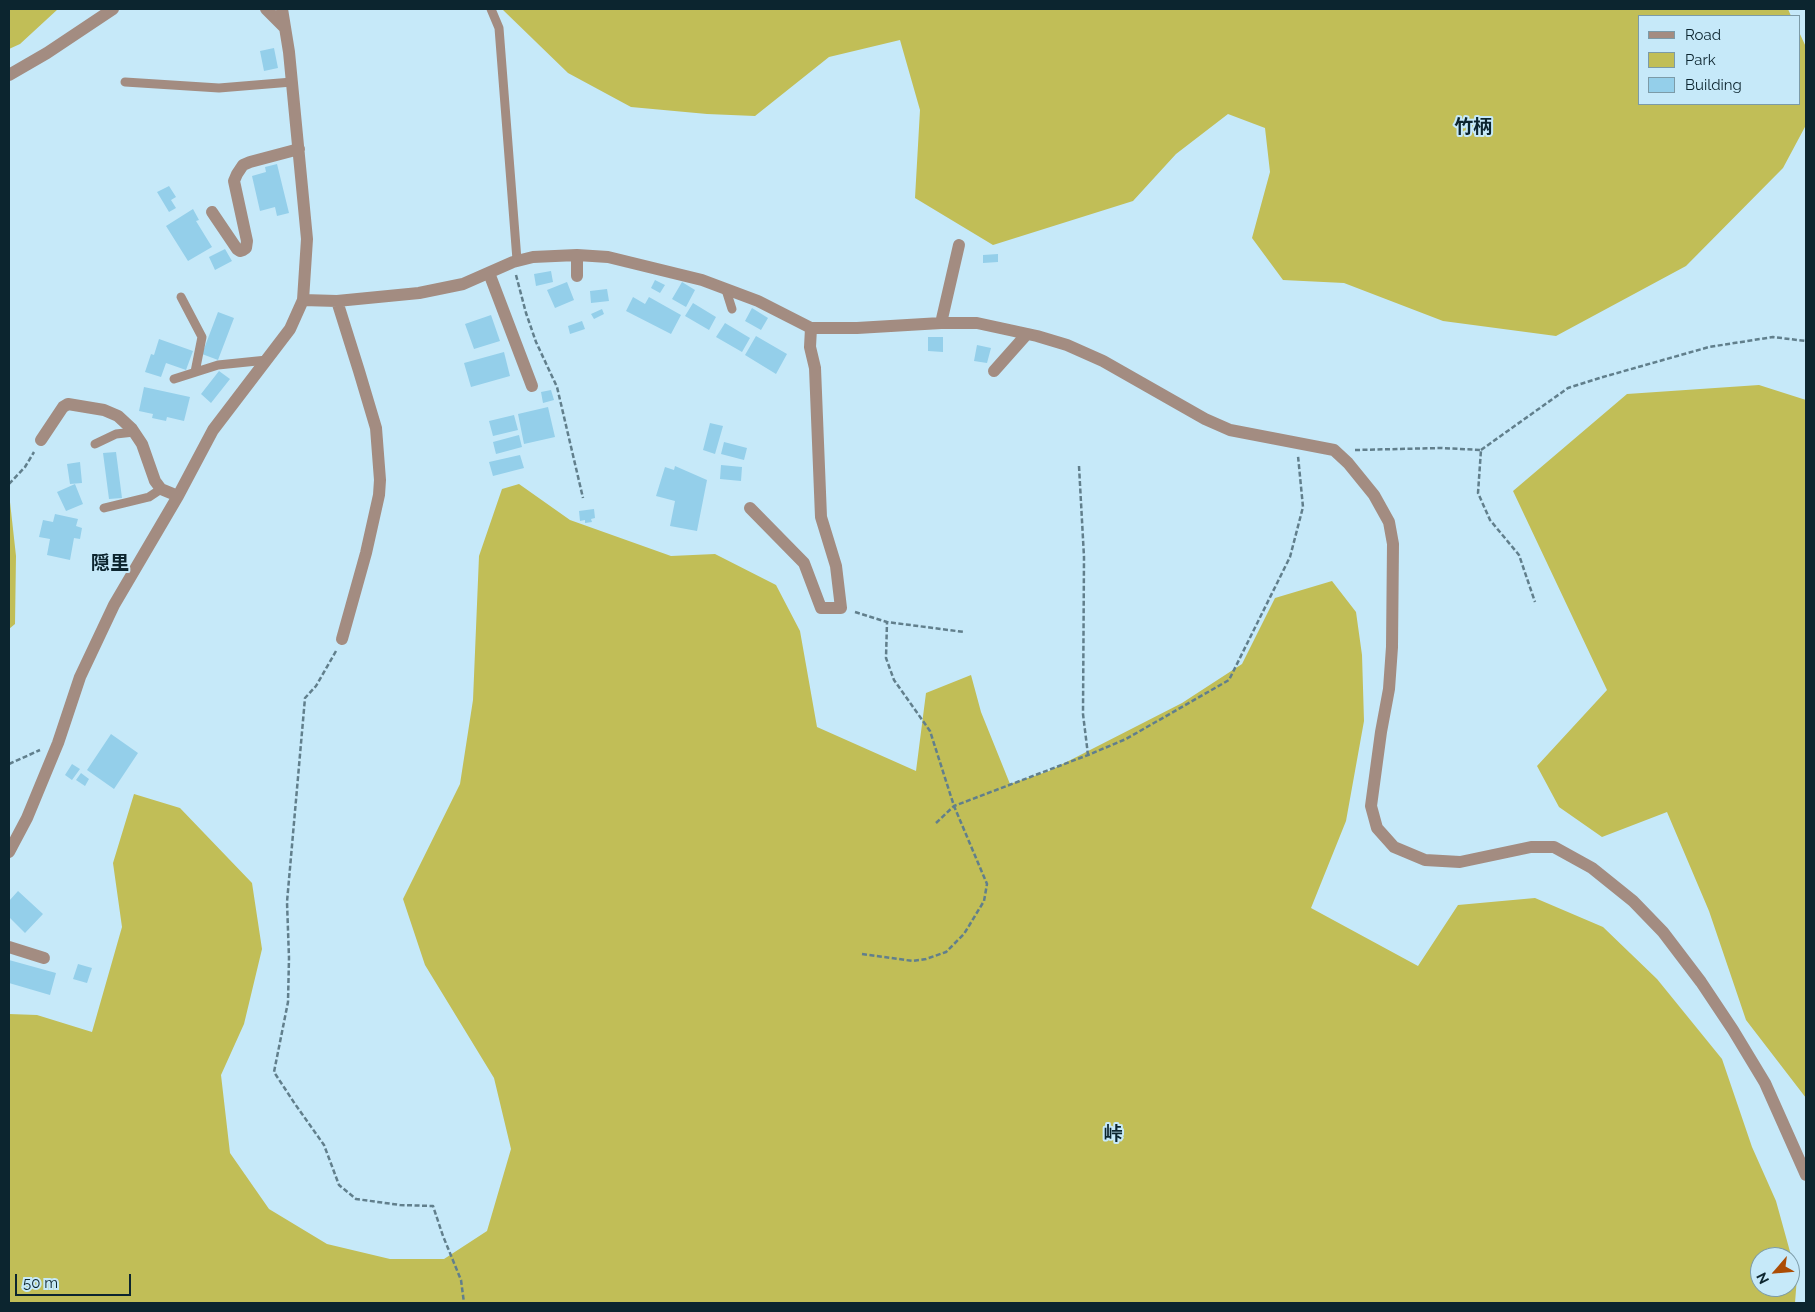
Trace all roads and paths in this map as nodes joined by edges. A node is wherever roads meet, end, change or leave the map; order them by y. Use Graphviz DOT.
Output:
graph roads {
  1 [pos="113,9"];
  2 [pos="266,9"];
  3 [pos="282,9"];
  4 [pos="491,9"];
  5 [pos="286,28"];
  6 [pos="9,76"];
  7 [pos="125,82"];
  8 [pos="292,82"];
  9 [pos="298,148"];
  10 [pos="212,212"];
  11 [pos="960,245"];
  12 [pos="577,255"];
  13 [pos="515,261"];
  14 [pos="489,273"];
  15 [pos="577,276"];
  16 [pos="726,290"];
  17 [pos="181,297"];
  18 [pos="303,300"];
  19 [pos="336,301"];
  20 [pos="732,309"];
  21 [pos="941,323"];
  22 [pos="812,328"];
  23 [pos="1026,334"];
  24 [pos="1806,341"];
  25 [pos="267,360"];
  26 [pos="994,371"];
  27 [pos="194,372"];
  28 [pos="174,379"];
  29 [pos="532,386"];
  30 [pos="134,432"];
  31 [pos="41,440"];
  32 [pos="1296,442"];
  33 [pos="95,444"];
  34 [pos="1334,450"];
  35 [pos="1481,450"];
  36 [pos="1078,466"];
  37 [pos="9,484"];
  38 [pos="161,489"];
  39 [pos="178,496"];
  40 [pos="583,498"];
  41 [pos="104,508"];
  42 [pos="750,508"];
  43 [pos="1535,602"];
  44 [pos="841,608"];
  45 [pos="887,622"];
  46 [pos="964,632"];
  47 [pos="342,640"];
  48 [pos="58,743"];
  49 [pos="1088,755"];
  50 [pos="9,764"];
  51 [pos="954,806"];
  52 [pos="936,822"];
  53 [pos="9,852"];
  54 [pos="9,947"];
  55 [pos="862,954"];
  56 [pos="44,958"];
  57 [pos="1806,1175"];
  58 [pos="464,1303"];
  1 -- 6 [label="street"];
  2 -- 5 [label="street"];
  3 -- 5 [label="street"];
  4 -- 13 [label="lane"];
  5 -- 8 [label="street"];
  7 -- 8 [label="lane"];
  8 -- 9 [label="street"];
  9 -- 10 [label="street"];
  9 -- 18 [label="street"];
  11 -- 21 [label="street"];
  12 -- 13 [label="street"];
  12 -- 15 [label="street"];
  12 -- 16 [label="street"];
  13 -- 14 [label="street"];
  13 -- 40 [label="path"];
  14 -- 19 [label="street"];
  14 -- 29 [label="street"];
  16 -- 20 [label="lane"];
  16 -- 22 [label="street"];
  17 -- 27 [label="lane"];
  18 -- 19 [label="street"];
  18 -- 25 [label="street"];
  19 -- 47 [label="street"];
  21 -- 22 [label="street"];
  21 -- 23 [label="street"];
  22 -- 44 [label="street"];
  23 -- 26 [label="street"];
  23 -- 32 [label="street"];
  24 -- 35 [label="path"];
  25 -- 27 [label="lane"];
  25 -- 39 [label="street"];
  27 -- 28 [label="lane"];
  30 -- 31 [label="street"];
  30 -- 33 [label="lane"];
  30 -- 38 [label="street"];
  31 -- 37 [label="path"];
  32 -- 34 [label="street"];
  32 -- 49 [label="path"];
  34 -- 35 [label="path"];
  34 -- 57 [label="street"];
  35 -- 43 [label="path"];
  36 -- 49 [label="path"];
  38 -- 39 [label="street"];
  38 -- 41 [label="lane"];
  39 -- 48 [label="street"];
  42 -- 44 [label="street"];
  44 -- 45 [label="path"];
  45 -- 46 [label="path"];
  45 -- 51 [label="path"];
  47 -- 58 [label="path"];
  48 -- 50 [label="path"];
  48 -- 53 [label="street"];
  49 -- 51 [label="path"];
  51 -- 52 [label="path"];
  51 -- 55 [label="path"];
  54 -- 56 [label="street"];
}
